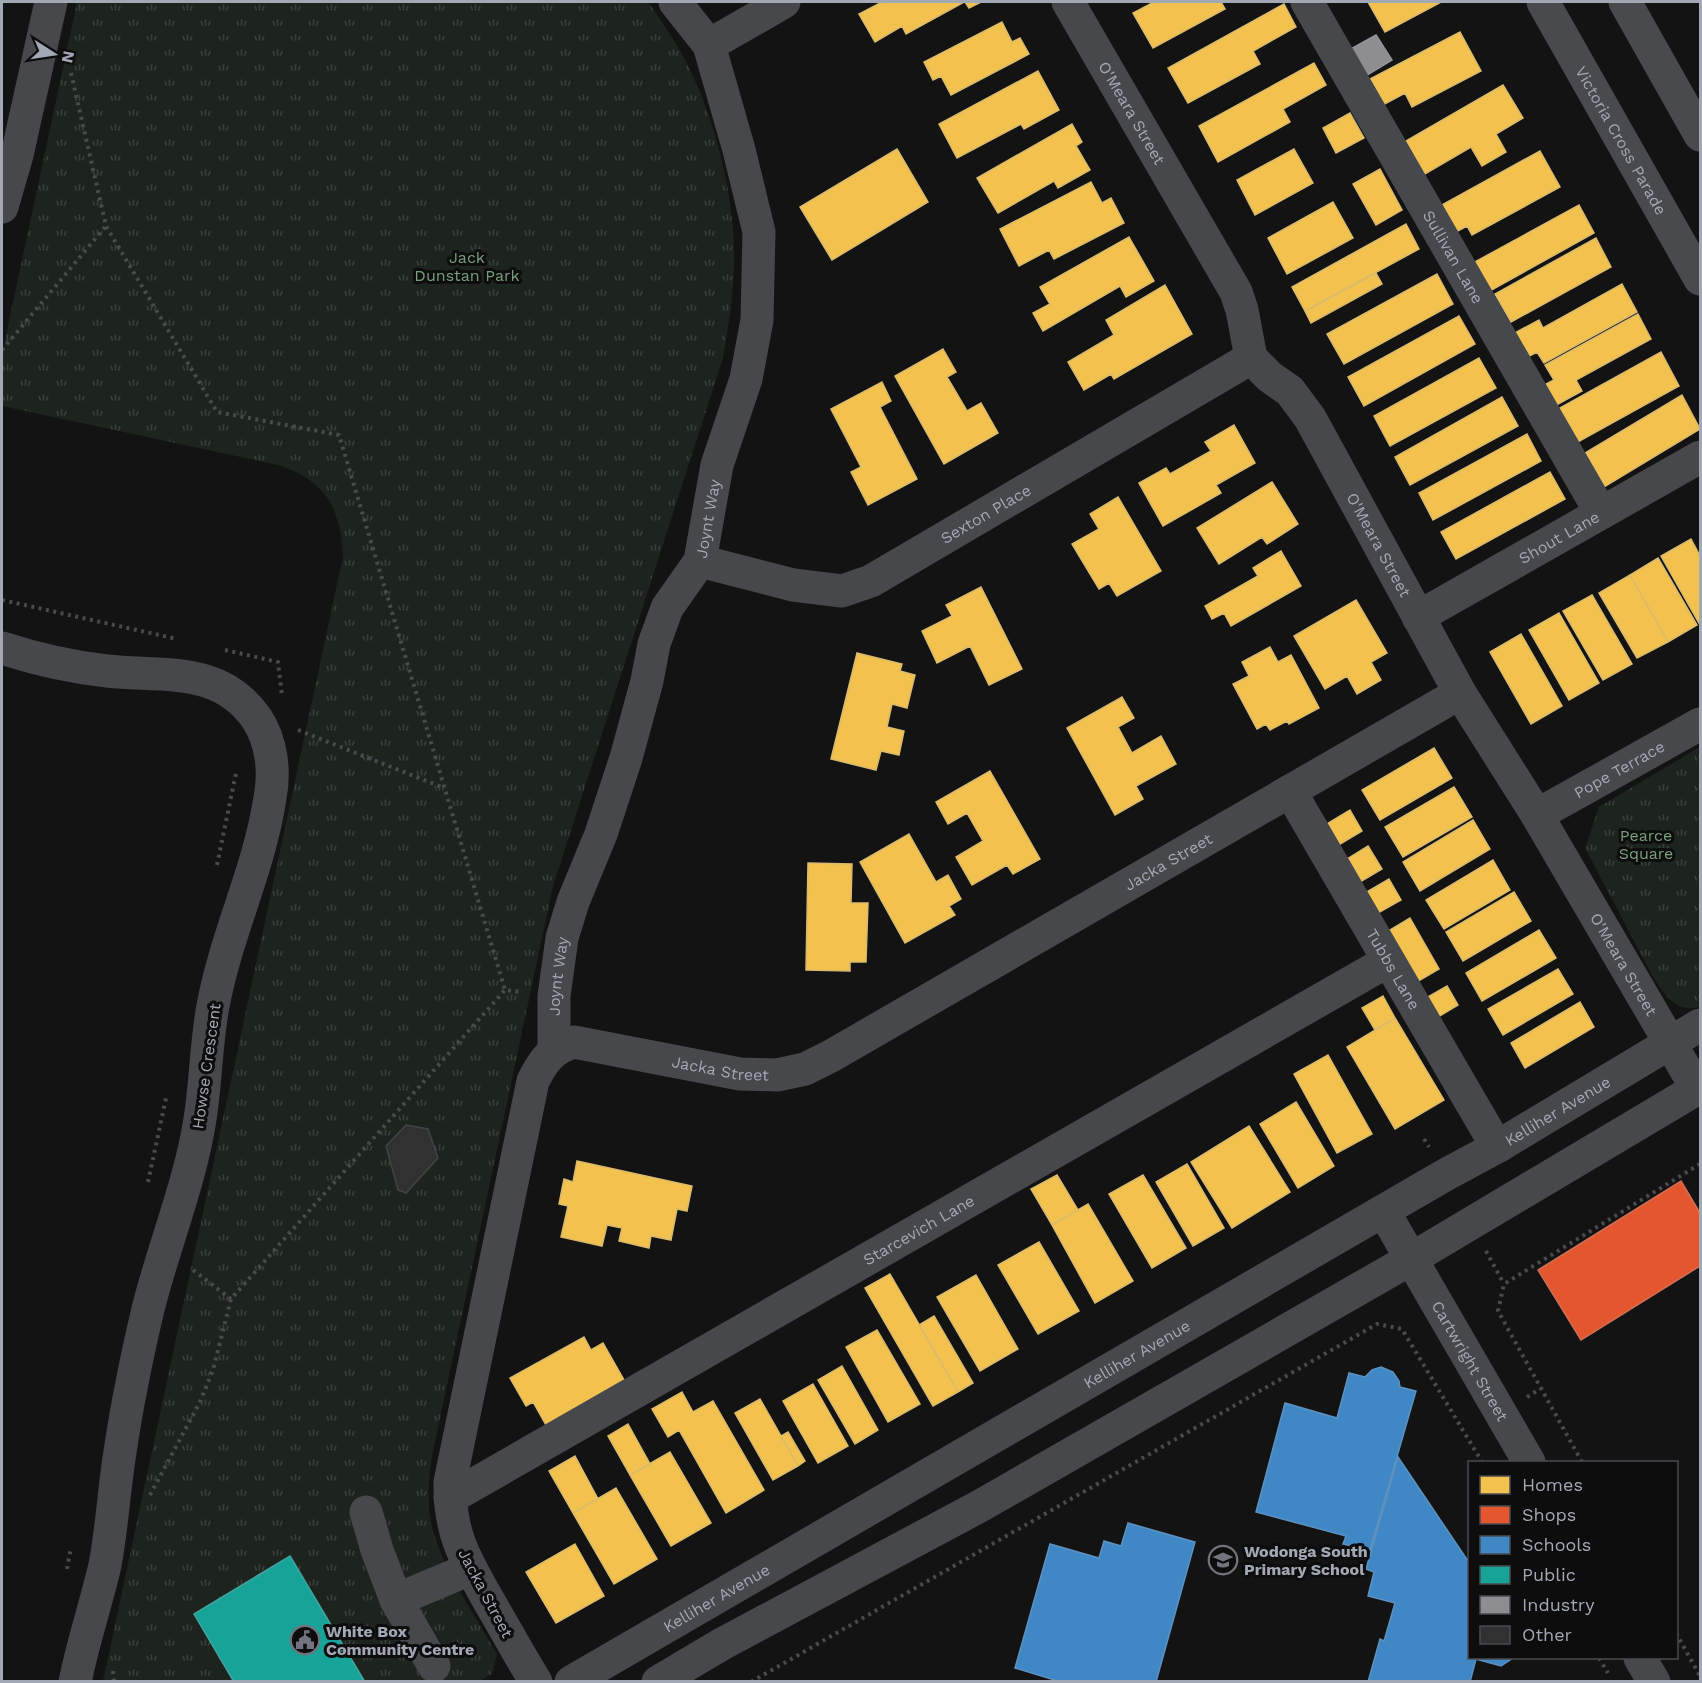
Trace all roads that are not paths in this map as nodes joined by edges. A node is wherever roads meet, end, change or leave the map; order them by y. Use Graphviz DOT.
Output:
graph roads {
  1 [pos="51,2"];
  2 [pos="675,2"];
  3 [pos="784,2"];
  4 [pos="1068,2"];
  5 [pos="1307,2"];
  6 [pos="1543,2"];
  7 [pos="1625,2"];
  8 [pos="709,45"];
  9 [pos="1701,135"];
  10 [pos="2,207"];
  11 [pos="1701,279"];
  12 [pos="1251,358"];
  13 [pos="1701,457"];
  14 [pos="1601,513"];
  15 [pos="700,561"];
  16 [pos="1418,617"];
  17 [pos="2,648"];
  18 [pos="1460,693"];
  19 [pos="1701,724"];
  20 [pos="1290,791"];
  21 [pos="1538,815"];
  22 [pos="1388,961"];
  23 [pos="1701,1025"];
  24 [pos="1670,1043"];
  25 [pos="554,1050"];
  26 [pos="1699,1088"];
  27 [pos="1497,1147"];
  28 [pos="1384,1212"];
  29 [pos="1411,1259"];
  30 [pos="1528,1461"];
  31 [pos="450,1498"];
  32 [pos="366,1512"];
  33 [pos="470,1569"];
  34 [pos="396,1600"];
  35 [pos="1641,1659"];
  36 [pos="434,1666"];
  37 [pos="676,1677"];
  38 [pos="75,1682"];
  39 [pos="536,1682"];
  40 [pos="571,1682"];
  41 [pos="1654,1682"];
  1 -- 10 [label="street"];
  2 -- 8 [label="street"];
  3 -- 8 [label="street"];
  4 -- 12 [label="street, O'Meara Street"];
  5 -- 14 [label="street, Sullivan Lane"];
  6 -- 11 [label="main road, Victoria Cross Parade"];
  7 -- 9 [label="main road"];
  8 -- 15 [label="street, Joynt Way"];
  12 -- 15 [label="street, Sexton Place"];
  12 -- 16 [label="street, O'Meara Street"];
  13 -- 14 [label="street, Shout Lane"];
  14 -- 16 [label="street, Shout Lane"];
  15 -- 25 [label="street, Joynt Way"];
  16 -- 18 [label="street, O'Meara Street"];
  17 -- 38 [label="street, Howse Crescent"];
  18 -- 20 [label="street, Jacka Street"];
  18 -- 21 [label="street, O'Meara Street"];
  19 -- 21 [label="street, Pope Terrace"];
  20 -- 22 [label="street, Tubbs Lane"];
  20 -- 25 [label="street, Jacka Street"];
  21 -- 24 [label="street, O'Meara Street"];
  22 -- 27 [label="street, Tubbs Lane"];
  22 -- 31 [label="street, Starcevich Lane"];
  23 -- 24 [label="street, Kelliher Avenue"];
  24 -- 26 [label="street, O'Meara Street"];
  24 -- 27 [label="street, Kelliher Avenue"];
  25 -- 31 [label="street, Jacka Street"];
  26 -- 29 [label="street"];
  27 -- 28 [label="street, Kelliher Avenue"];
  28 -- 29 [label="street, Cartwright Street"];
  28 -- 40 [label="street, Kelliher Avenue"];
  29 -- 30 [label="street, Cartwright Street"];
  29 -- 37 [label="street"];
  31 -- 33 [label="street, Jacka Street"];
  32 -- 34 [label="street"];
  33 -- 34 [label="street"];
  33 -- 39 [label="street, Jacka Street"];
  34 -- 36 [label="street"];
  35 -- 41 [label="street"];
}
